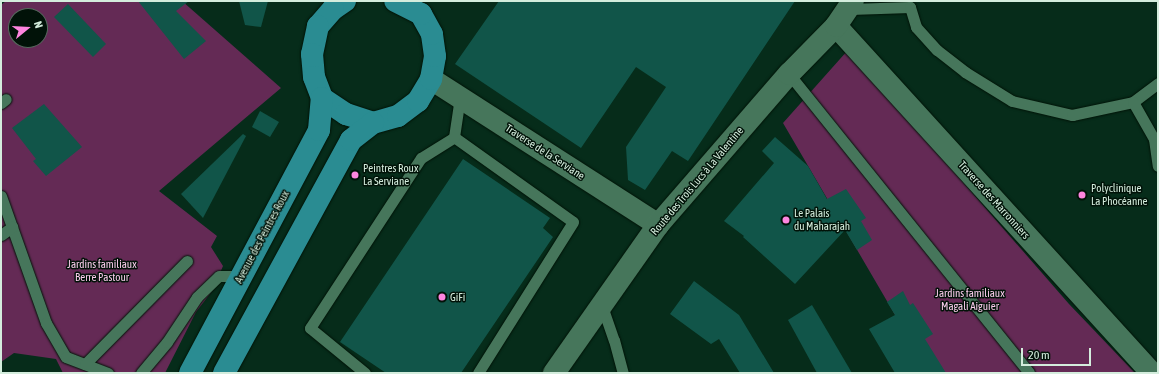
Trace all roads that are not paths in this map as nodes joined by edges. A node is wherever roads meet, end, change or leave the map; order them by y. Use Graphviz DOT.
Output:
graph roads {
  1 [pos="345,1"];
  2 [pos="395,1"];
  3 [pos="911,4"];
  4 [pos="852,5"];
  5 [pos="421,8"];
  6 [pos="836,26"];
  7 [pos="789,74"];
  8 [pos="431,79"];
  9 [pos="1158,83"];
  10 [pos="460,97"];
  11 [pos="322,98"];
  12 [pos="1133,102"];
  13 [pos="373,123"];
  14 [pos="454,137"];
  15 [pos="1156,139"];
  16 [pos="1158,166"];
  17 [pos="1,196"];
  18 [pos="658,225"];
  19 [pos="12,227"];
  20 [pos="1,235"];
  21 [pos="188,261"];
  22 [pos="240,276"];
  23 [pos="602,306"];
  24 [pos="85,364"];
  25 [pos="108,373"];
  26 [pos="141,373"];
  27 [pos="190,373"];
  28 [pos="224,373"];
  29 [pos="365,373"];
  30 [pos="478,373"];
  31 [pos="554,373"];
  32 [pos="623,373"];
  33 [pos="1029,373"];
  34 [pos="1152,373"];
  1 -- 11 [label="main road"];
  2 -- 5 [label="main road"];
  3 -- 4 [label="lane"];
  3 -- 12 [label="lane"];
  4 -- 6 [label="street, Route des Trois Lucs à La Valentine"];
  5 -- 8 [label="main road"];
  6 -- 7 [label="street, Route des Trois Lucs à La Valentine"];
  6 -- 34 [label="street, Traverse des Marronniers"];
  7 -- 18 [label="street, Route des Trois Lucs à La Valentine"];
  7 -- 33 [label="lane"];
  8 -- 10 [label="street, Traverse de la Serviane"];
  8 -- 13 [label="main road"];
  9 -- 12 [label="lane"];
  10 -- 14 [label="lane"];
  10 -- 18 [label="street, Traverse de la Serviane"];
  11 -- 13 [label="main road"];
  11 -- 22 [label="main road, Avenue des Peintres Roux"];
  12 -- 15 [label="lane"];
  13 -- 28 [label="main road"];
  14 -- 29 [label="lane"];
  14 -- 30 [label="lane"];
  15 -- 16 [label="lane"];
  17 -- 19 [label="lane"];
  18 -- 23 [label="street, Route des Trois Lucs à La Valentine"];
  19 -- 20 [label="lane"];
  19 -- 24 [label="lane"];
  21 -- 24 [label="lane"];
  22 -- 26 [label="lane"];
  22 -- 27 [label="main road, Avenue des Peintres Roux"];
  23 -- 31 [label="street, Route des Trois Lucs à La Valentine"];
  23 -- 32 [label="lane"];
  24 -- 25 [label="lane"];
}
